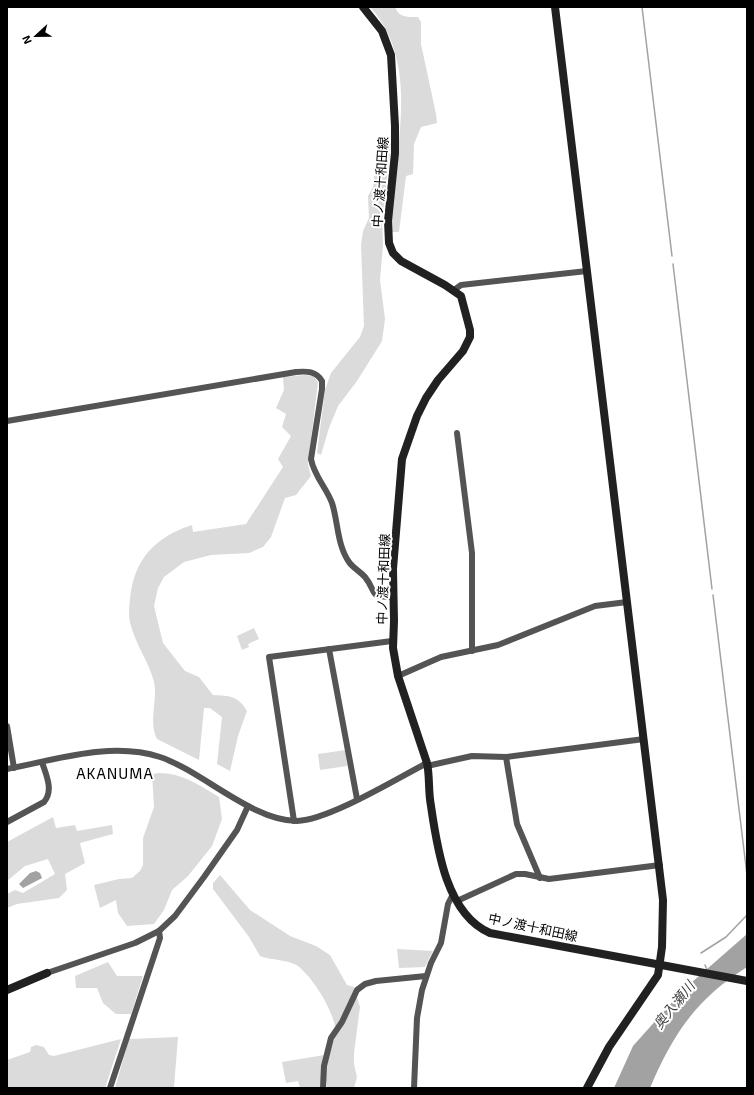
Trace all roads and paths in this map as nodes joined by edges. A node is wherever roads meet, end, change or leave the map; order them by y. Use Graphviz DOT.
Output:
graph roads {
  1 [pos="362,7"];
  2 [pos="555,7"];
  3 [pos="587,271"];
  4 [pos="454,290"];
  5 [pos="7,421"];
  6 [pos="457,433"];
  7 [pos="393,597"];
  8 [pos="627,602"];
  9 [pos="392,641"];
  10 [pos="329,649"];
  11 [pos="472,651"];
  12 [pos="398,676"];
  13 [pos="7,726"];
  14 [pos="644,739"];
  15 [pos="506,757"];
  16 [pos="42,762"];
  17 [pos="427,765"];
  18 [pos="10,768"];
  19 [pos="357,799"];
  20 [pos="248,806"];
  21 [pos="294,820"];
  22 [pos="7,822"];
  23 [pos="660,865"];
  24 [pos="540,878"];
  25 [pos="453,894"];
  26 [pos="457,902"];
  27 [pos="159,931"];
  28 [pos="661,964"];
  29 [pos="48,973"];
  30 [pos="426,976"];
  31 [pos="747,980"];
  32 [pos="7,990"];
  33 [pos="110,1088"];
  34 [pos="323,1088"];
  35 [pos="414,1088"];
  36 [pos="587,1088"];
  1 -- 4 [label="main road, 中ノ渡十和田線"];
  2 -- 3 [label="main road"];
  3 -- 4 [label="street"];
  3 -- 8 [label="main road"];
  4 -- 7 [label="main road, 中ノ渡十和田線"];
  5 -- 7 [label="street"];
  6 -- 11 [label="street"];
  7 -- 9 [label="main road, 中ノ渡十和田線"];
  8 -- 11 [label="street"];
  8 -- 14 [label="main road"];
  9 -- 10 [label="street"];
  9 -- 12 [label="main road, 中ノ渡十和田線"];
  10 -- 19 [label="street"];
  10 -- 21 [label="street"];
  11 -- 12 [label="street"];
  12 -- 17 [label="main road, 中ノ渡十和田線"];
  13 -- 18 [label="street"];
  14 -- 15 [label="street"];
  14 -- 23 [label="main road"];
  15 -- 17 [label="street"];
  15 -- 24 [label="street"];
  16 -- 18 [label="street"];
  16 -- 20 [label="street"];
  16 -- 22 [label="street"];
  17 -- 19 [label="street"];
  17 -- 25 [label="main road, 中ノ渡十和田線"];
  19 -- 21 [label="street"];
  20 -- 21 [label="street"];
  20 -- 27 [label="street"];
  23 -- 24 [label="street"];
  23 -- 28 [label="main road"];
  24 -- 26 [label="street"];
  25 -- 26 [label="main road, 中ノ渡十和田線"];
  25 -- 30 [label="street"];
  26 -- 28 [label="main road, 中ノ渡十和田線"];
  27 -- 29 [label="street"];
  27 -- 33 [label="street"];
  28 -- 31 [label="main road, 中ノ渡十和田線"];
  28 -- 36 [label="main road"];
  29 -- 32 [label="main road"];
  30 -- 34 [label="street"];
  30 -- 35 [label="street"];
}
